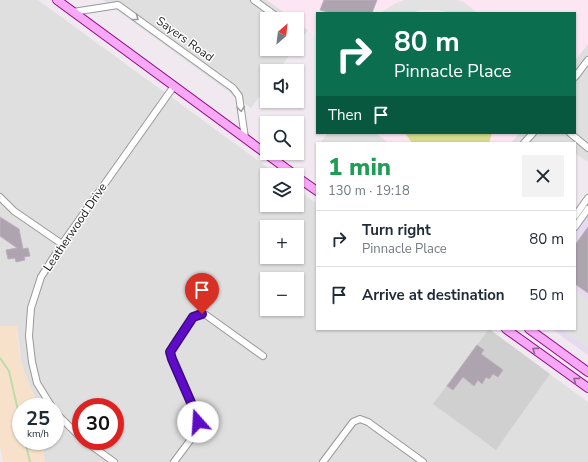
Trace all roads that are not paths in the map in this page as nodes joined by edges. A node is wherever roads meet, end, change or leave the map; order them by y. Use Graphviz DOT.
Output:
graph roads {
  1 [pos="57,0"];
  2 [pos="254,0"];
  3 [pos="73,12"];
  4 [pos="270,12"];
  5 [pos="588,60"];
  6 [pos="576,76"];
  7 [pos="174,86"];
  8 [pos="531,134"];
  9 [pos="571,134"];
  10 [pos="245,138"];
  11 [pos="525,142"];
  12 [pos="588,148"];
  13 [pos="285,168"];
  14 [pos="304,182"];
  15 [pos="316,190"];
  16 [pos="0,197"];
  17 [pos="588,198"];
  18 [pos="588,210"];
  19 [pos="576,215"];
  20 [pos="576,226"];
  21 [pos="62,244"];
  22 [pos="507,330"];
  23 [pos="529,330"];
  24 [pos="263,356"];
  25 [pos="588,372"];
  26 [pos="588,388"];
  27 [pos="46,398"];
  28 [pos="64,421"];
  29 [pos="72,429"];
  30 [pos="97,450"];
  31 [pos="114,462"];
  32 [pos="174,462"];
  33 [pos="323,462"];
  34 [pos="423,462"];
  1 -- 3 [label="main road"];
  2 -- 4 [label="street"];
  3 -- 7 [label="main road"];
  3 -- 10 [label="street, Sayers Road, one-way"];
  5 -- 6 [label="street"];
  7 -- 10 [label="main road"];
  7 -- 21 [label="street, Leatherwood Drive"];
  8 -- 11 [label="street"];
  9 -- 12 [label="street"];
  10 -- 13 [label="main road"];
  14 -- 15 [label="main road"];
  16 -- 21 [label="street"];
  17 -- 19 [label="street"];
  18 -- 20 [label="street"];
  21 -- 27 [label="street, Leatherwood Drive"];
  26 -- 22 [label="main road, one-way"];
  23 -- 25 [label="main road"];
  24 -- 32 [label="street"];
  28 -- 29 [label="street"];
  30 -- 31 [label="street"];
  33 -- 34 [label="street"];
}
